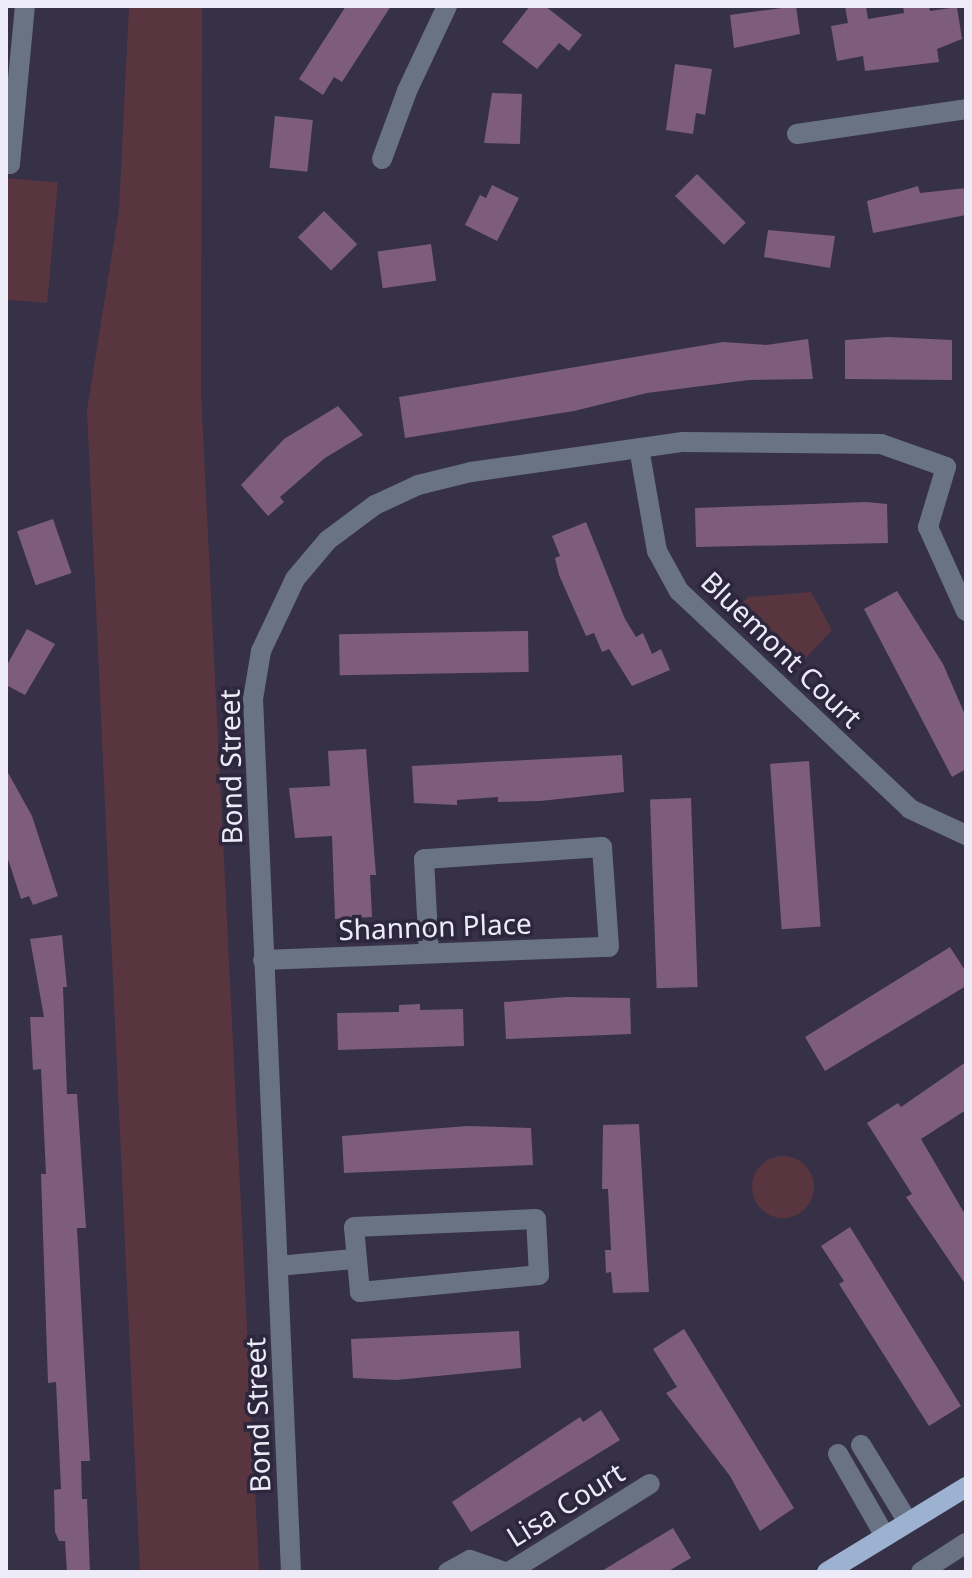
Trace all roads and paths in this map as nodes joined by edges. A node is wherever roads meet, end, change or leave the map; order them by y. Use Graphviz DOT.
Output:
graph roads {
  1 [pos="25,6"];
  2 [pos="447,6"];
  3 [pos="966,109"];
  4 [pos="797,134"];
  5 [pos="382,159"];
  6 [pos="6,163"];
  7 [pos="639,448"];
  8 [pos="966,611"];
  9 [pos="966,835"];
  10 [pos="429,953"];
  11 [pos="263,960"];
  12 [pos="354,1259"];
  13 [pos="278,1266"];
  14 [pos="861,1445"];
  15 [pos="838,1454"];
  16 [pos="650,1484"];
  17 [pos="966,1487"];
  18 [pos="908,1522"];
  19 [pos="885,1536"];
  20 [pos="966,1543"];
  21 [pos="291,1572"];
  22 [pos="448,1572"];
  23 [pos="506,1572"];
  24 [pos="827,1572"];
  25 [pos="921,1572"];
  1 -- 6 [label="street"];
  2 -- 5 [label="street"];
  3 -- 4 [label="street"];
  7 -- 8 [label="street, Bond Street"];
  7 -- 9 [label="street, Bluemont Court"];
  7 -- 11 [label="street, Bond Street"];
  10 -- 10 [label="street, Shannon Place"];
  10 -- 11 [label="street, Shannon Place"];
  11 -- 13 [label="street, Bond Street"];
  12 -- 12 [label="street"];
  12 -- 13 [label="street"];
  13 -- 21 [label="street, Bond Street"];
  14 -- 18 [label="street"];
  15 -- 19 [label="street"];
  16 -- 23 [label="street, Lisa Court"];
  17 -- 18 [label="main road"];
  18 -- 19 [label="main road"];
  19 -- 24 [label="main road"];
  20 -- 25 [label="street"];
  22 -- 23 [label="street, Lisa Court"];
}
